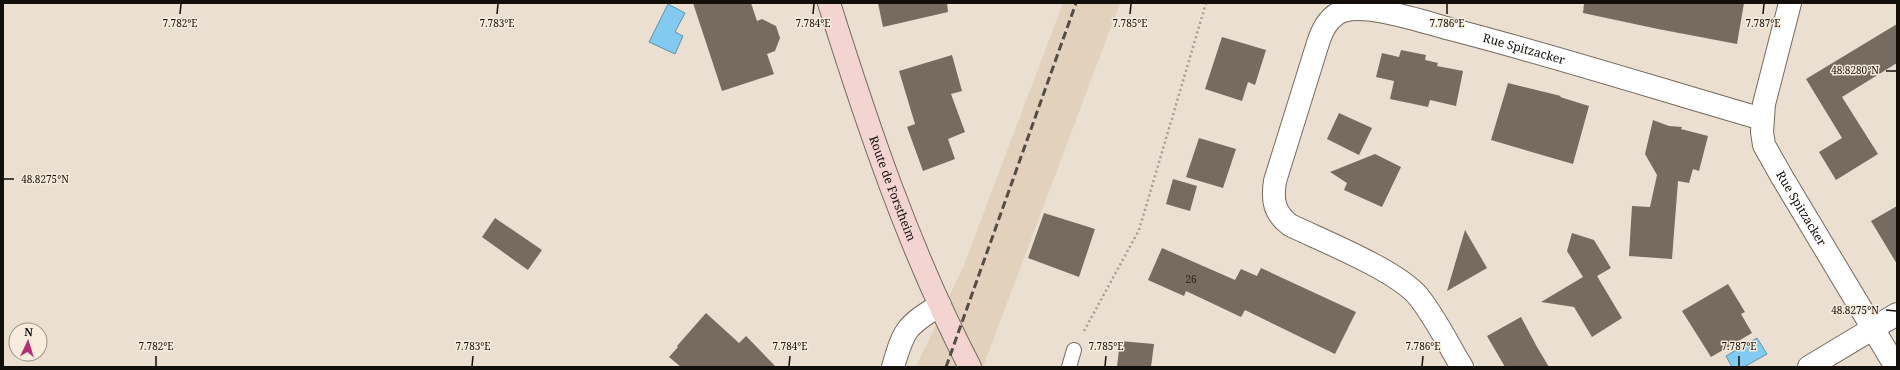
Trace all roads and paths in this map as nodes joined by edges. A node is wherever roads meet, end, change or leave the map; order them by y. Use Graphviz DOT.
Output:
graph roads {
  1 [pos="829,3"];
  2 [pos="1206,3"];
  3 [pos="1790,3"];
  4 [pos="1762,119"];
  5 [pos="940,305"];
  6 [pos="1897,314"];
  7 [pos="1872,328"];
  8 [pos="1074,350"];
  9 [pos="893,367"];
  10 [pos="970,367"];
  11 [pos="1069,367"];
  12 [pos="1462,367"];
  13 [pos="1809,367"];
  14 [pos="1896,367"];
  1 -- 5 [label="street, Route de Forstheim"];
  2 -- 8 [label="path"];
  3 -- 4 [label="street"];
  4 -- 7 [label="street, Rue Spitzacker"];
  4 -- 12 [label="street, Rue Spitzacker"];
  5 -- 9 [label="street"];
  5 -- 10 [label="street, Route de Forstheim"];
  6 -- 7 [label="street"];
  7 -- 13 [label="street"];
  7 -- 14 [label="street, Rue Spitzacker"];
  8 -- 11 [label="lane"];
}
